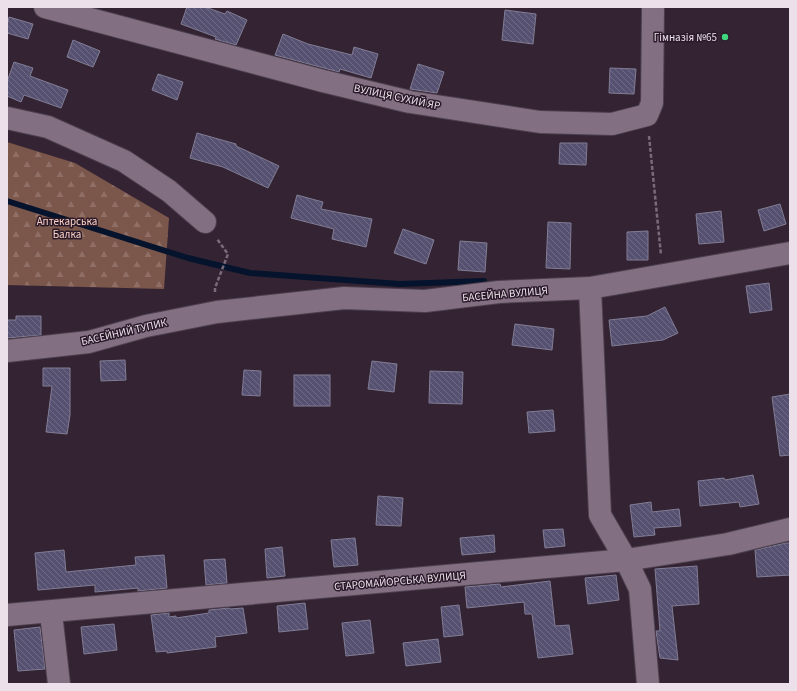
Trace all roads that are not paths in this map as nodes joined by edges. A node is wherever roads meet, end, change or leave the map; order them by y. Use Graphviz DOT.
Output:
graph roads {
  1 [pos="45,7"];
  2 [pos="653,7"];
  3 [pos="7,118"];
  4 [pos="205,222"];
  5 [pos="790,253"];
  6 [pos="590,288"];
  7 [pos="217,312"];
  8 [pos="7,351"];
  9 [pos="790,529"];
  10 [pos="626,560"];
  11 [pos="51,613"];
  12 [pos="7,616"];
  13 [pos="59,684"];
  14 [pos="648,684"];
  1 -- 2 [label="street, ВУЛИЦЯ СУХИЙ ЯР"];
  3 -- 4 [label="street"];
  5 -- 6 [label="street, БАСЕЙНА ВУЛИЦЯ"];
  6 -- 7 [label="street, БАСЕЙНА ВУЛИЦЯ"];
  6 -- 10 [label="street"];
  7 -- 8 [label="street, БАСЕЙНИЙ ТУПИК"];
  9 -- 10 [label="street, СТАРОМАЙОРСЬКА ВУЛИЦЯ"];
  10 -- 11 [label="street, СТАРОМАЙОРСЬКА ВУЛИЦЯ"];
  10 -- 14 [label="street"];
  11 -- 12 [label="street, СТАРОМАЙОРСЬКА ВУЛИЦЯ"];
  11 -- 13 [label="street"];
}
